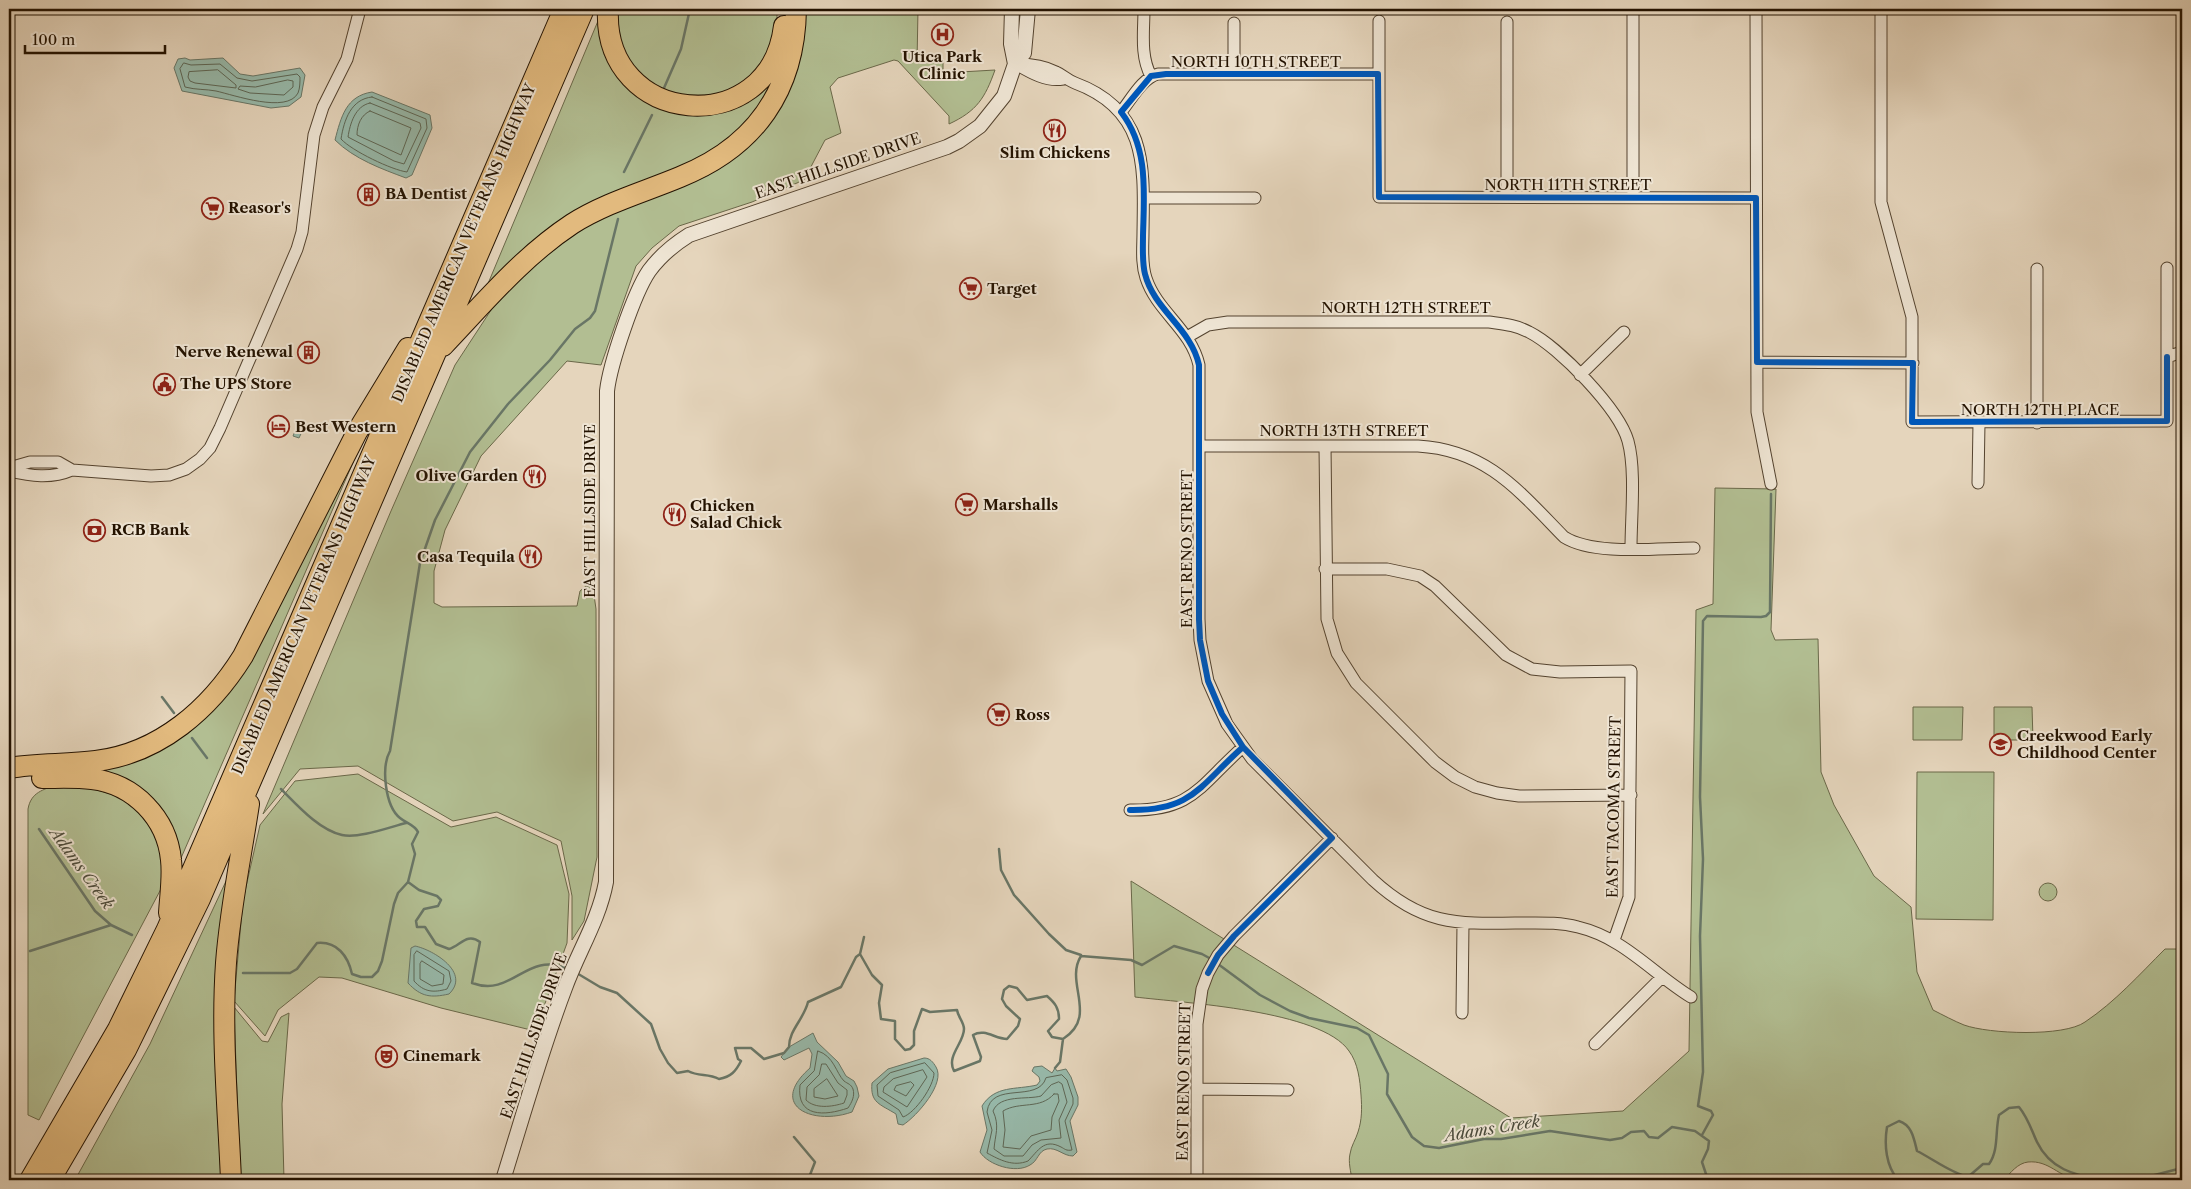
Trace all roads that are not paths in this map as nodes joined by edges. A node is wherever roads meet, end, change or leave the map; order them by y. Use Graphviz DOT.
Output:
graph roads {
  1 [pos="360,9"];
  2 [pos="564,9"];
  3 [pos="584,9"];
  4 [pos="608,9"];
  5 [pos="785,9"];
  6 [pos="796,9"];
  7 [pos="1012,9"];
  8 [pos="1028,9"];
  9 [pos="1144,9"];
  10 [pos="1633,9"];
  11 [pos="1756,9"];
  12 [pos="1881,9"];
  13 [pos="1379,21"];
  14 [pos="1507,22"];
  15 [pos="1234,23"];
  16 [pos="1015,64"];
  17 [pos="1234,74"];
  18 [pos="1378,74"];
  19 [pos="1151,76"];
  20 [pos="1121,112"];
  21 [pos="1507,197"];
  22 [pos="1633,197"];
  23 [pos="1144,198"];
  24 [pos="1255,198"];
  25 [pos="1756,198"];
  26 [pos="2167,268"];
  27 [pos="2037,269"];
  28 [pos="446,286"];
  29 [pos="1624,332"];
  30 [pos="1187,337"];
  31 [pos="2182,352"];
  32 [pos="434,357"];
  33 [pos="2167,357"];
  34 [pos="2182,361"];
  35 [pos="1757,362"];
  36 [pos="1912,364"];
  37 [pos="1580,375"];
  38 [pos="1979,423"];
  39 [pos="2037,423"];
  40 [pos="1199,446"];
  41 [pos="1325,446"];
  42 [pos="9,470"];
  43 [pos="1978,483"];
  44 [pos="1771,484"];
  45 [pos="1631,548"];
  46 [pos="1694,548"];
  47 [pos="1325,570"];
  48 [pos="1242,746"];
  49 [pos="9,770"];
  50 [pos="253,776"];
  51 [pos="1630,795"];
  52 [pos="1130,810"];
  53 [pos="1332,838"];
  54 [pos="1463,923"];
  55 [pos="167,929"];
  56 [pos="1614,940"];
  57 [pos="1662,977"];
  58 [pos="1691,996"];
  59 [pos="1462,1013"];
  60 [pos="1595,1044"];
  61 [pos="1197,1089"];
  62 [pos="1288,1090"];
  63 [pos="30,1180"];
  64 [pos="50,1180"];
  65 [pos="231,1180"];
  66 [pos="503,1180"];
  67 [pos="1197,1180"];
  1 -- 42 [label="street"];
  2 -- 28 [label="highway, DISABLED AMERICAN VETERANS HIGHWAY"];
  3 -- 32 [label="highway, DISABLED AMERICAN VETERANS HIGHWAY"];
  4 -- 5 [label="highway"];
  6 -- 32 [label="highway"];
  7 -- 16 [label="street, EAST HILLSIDE DRIVE"];
  8 -- 16 [label="street, EAST HILLSIDE DRIVE"];
  9 -- 19 [label="street"];
  10 -- 22 [label="street"];
  11 -- 25 [label="street"];
  12 -- 36 [label="street"];
  13 -- 18 [label="street"];
  14 -- 21 [label="street"];
  15 -- 17 [label="street"];
  16 -- 20 [label="street"];
  16 -- 66 [label="street, EAST HILLSIDE DRIVE"];
  17 -- 18 [label="street, NORTH 10TH STREET"];
  17 -- 19 [label="street, NORTH 10TH STREET"];
  18 -- 21 [label="street, NORTH 11TH STREET"];
  19 -- 20 [label="street, NORTH 10TH STREET"];
  20 -- 23 [label="street, EAST RENO STREET"];
  21 -- 22 [label="street, NORTH 11TH STREET"];
  22 -- 25 [label="street, NORTH 11TH STREET"];
  23 -- 24 [label="street"];
  23 -- 30 [label="street, EAST RENO STREET"];
  25 -- 35 [label="street"];
  26 -- 33 [label="street"];
  27 -- 39 [label="street"];
  28 -- 49 [label="highway"];
  28 -- 55 [label="highway, DISABLED AMERICAN VETERANS HIGHWAY"];
  29 -- 37 [label="street"];
  30 -- 37 [label="street, NORTH 12TH STREET"];
  30 -- 40 [label="street, EAST RENO STREET"];
  31 -- 33 [label="street"];
  32 -- 50 [label="highway, DISABLED AMERICAN VETERANS HIGHWAY"];
  33 -- 34 [label="street"];
  33 -- 39 [label="street, NORTH 12TH PLACE"];
  35 -- 36 [label="street"];
  35 -- 44 [label="street"];
  36 -- 38 [label="street, NORTH 12TH PLACE"];
  37 -- 45 [label="street"];
  38 -- 39 [label="street, NORTH 12TH PLACE"];
  38 -- 43 [label="street"];
  40 -- 41 [label="street, NORTH 13TH STREET"];
  40 -- 48 [label="street, EAST RENO STREET"];
  41 -- 45 [label="street, NORTH 13TH STREET"];
  41 -- 47 [label="street"];
  45 -- 46 [label="street, NORTH 13TH STREET"];
  47 -- 51 [label="street"];
  47 -- 51 [label="street, EAST TACOMA STREET"];
  48 -- 52 [label="street"];
  48 -- 53 [label="street, EAST RENO STREET"];
  49 -- 55 [label="highway"];
  50 -- 64 [label="highway, DISABLED AMERICAN VETERANS HIGHWAY"];
  50 -- 65 [label="highway"];
  51 -- 56 [label="street, EAST TACOMA STREET"];
  53 -- 54 [label="street"];
  53 -- 61 [label="street, EAST RENO STREET"];
  54 -- 56 [label="street"];
  54 -- 59 [label="street"];
  55 -- 63 [label="highway, DISABLED AMERICAN VETERANS HIGHWAY"];
  56 -- 57 [label="street"];
  57 -- 58 [label="street"];
  57 -- 60 [label="street"];
  61 -- 62 [label="street"];
  61 -- 67 [label="street, EAST RENO STREET"];
}
